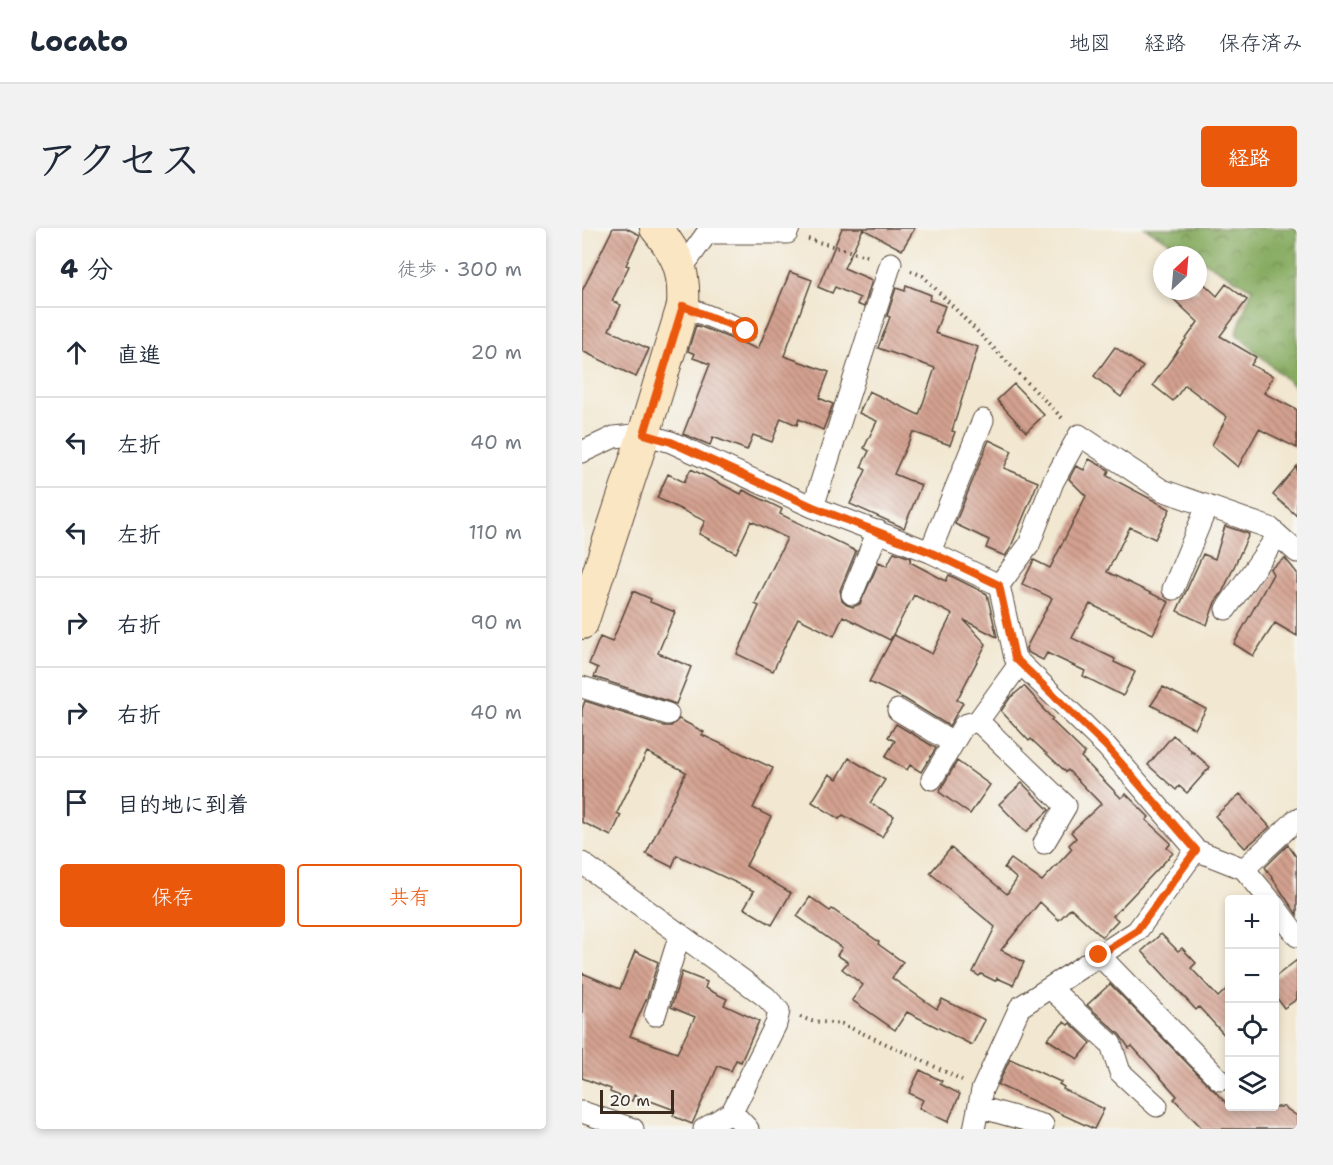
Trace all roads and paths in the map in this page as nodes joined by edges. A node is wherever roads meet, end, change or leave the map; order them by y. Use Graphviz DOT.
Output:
graph roads {
  1 [pos="656,228"];
  2 [pos="788,231"];
  3 [pos="891,263"];
  4 [pos="682,268"];
  5 [pos="683,306"];
  6 [pos="746,331"];
  7 [pos="983,420"];
  8 [pos="644,434"];
  9 [pos="1078,435"];
  10 [pos="582,452"];
  11 [pos="1207,506"];
  12 [pos="813,507"];
  13 [pos="878,531"];
  14 [pos="1278,534"];
  15 [pos="930,552"];
  16 [pos="1297,552"];
  17 [pos="999,585"];
  18 [pos="1173,590"];
  19 [pos="852,594"];
  20 [pos="1227,609"];
  21 [pos="582,623"];
  22 [pos="1020,663"];
  23 [pos="582,687"];
  24 [pos="898,710"];
  25 [pos="668,714"];
  26 [pos="978,722"];
  27 [pos="953,743"];
  28 [pos="932,779"];
  29 [pos="1297,802"];
  30 [pos="1292,824"];
  31 [pos="1044,843"];
  32 [pos="1196,850"];
  33 [pos="582,863"];
  34 [pos="1244,869"];
  35 [pos="1266,895"];
  36 [pos="1279,911"];
  37 [pos="680,934"];
  38 [pos="1297,936"];
  39 [pos="1099,955"];
  40 [pos="1050,987"];
  41 [pos="779,1011"];
  42 [pos="656,1015"];
  43 [pos="1220,1080"];
  44 [pos="981,1099"];
  45 [pos="1157,1106"];
  46 [pos="582,1112"];
  47 [pos="732,1112"];
  48 [pos="1043,1125"];
  49 [pos="633,1129"];
  50 [pos="704,1129"];
  51 [pos="748,1129"];
  52 [pos="974,1129"];
  1 -- 4 [label="street"];
  2 -- 3 [label="path"];
  2 -- 4 [label="street"];
  3 -- 9 [label="path"];
  3 -- 12 [label="street"];
  4 -- 5 [label="street"];
  5 -- 6 [label="street"];
  5 -- 8 [label="street"];
  7 -- 15 [label="street"];
  8 -- 10 [label="street"];
  8 -- 12 [label="street"];
  8 -- 21 [label="street"];
  9 -- 11 [label="street"];
  9 -- 17 [label="street"];
  11 -- 14 [label="street"];
  11 -- 18 [label="street"];
  12 -- 13 [label="street"];
  13 -- 15 [label="street"];
  13 -- 19 [label="street"];
  14 -- 16 [label="street"];
  14 -- 20 [label="street"];
  15 -- 17 [label="street"];
  17 -- 22 [label="street"];
  22 -- 26 [label="street"];
  22 -- 32 [label="street"];
  23 -- 25 [label="street"];
  24 -- 27 [label="street"];
  26 -- 27 [label="street"];
  26 -- 31 [label="street"];
  27 -- 28 [label="street"];
  29 -- 30 [label="street"];
  30 -- 34 [label="street"];
  32 -- 34 [label="street"];
  32 -- 39 [label="street"];
  33 -- 37 [label="street"];
  34 -- 35 [label="street"];
  36 -- 38 [label="street"];
  37 -- 41 [label="street"];
  37 -- 42 [label="street"];
  39 -- 40 [label="street"];
  39 -- 43 [label="street"];
  40 -- 44 [label="street"];
  40 -- 45 [label="street"];
  41 -- 44 [label="path"];
  41 -- 47 [label="street"];
  44 -- 48 [label="street"];
  44 -- 52 [label="street"];
  46 -- 49 [label="street"];
  47 -- 50 [label="street"];
  47 -- 51 [label="street"];
}
